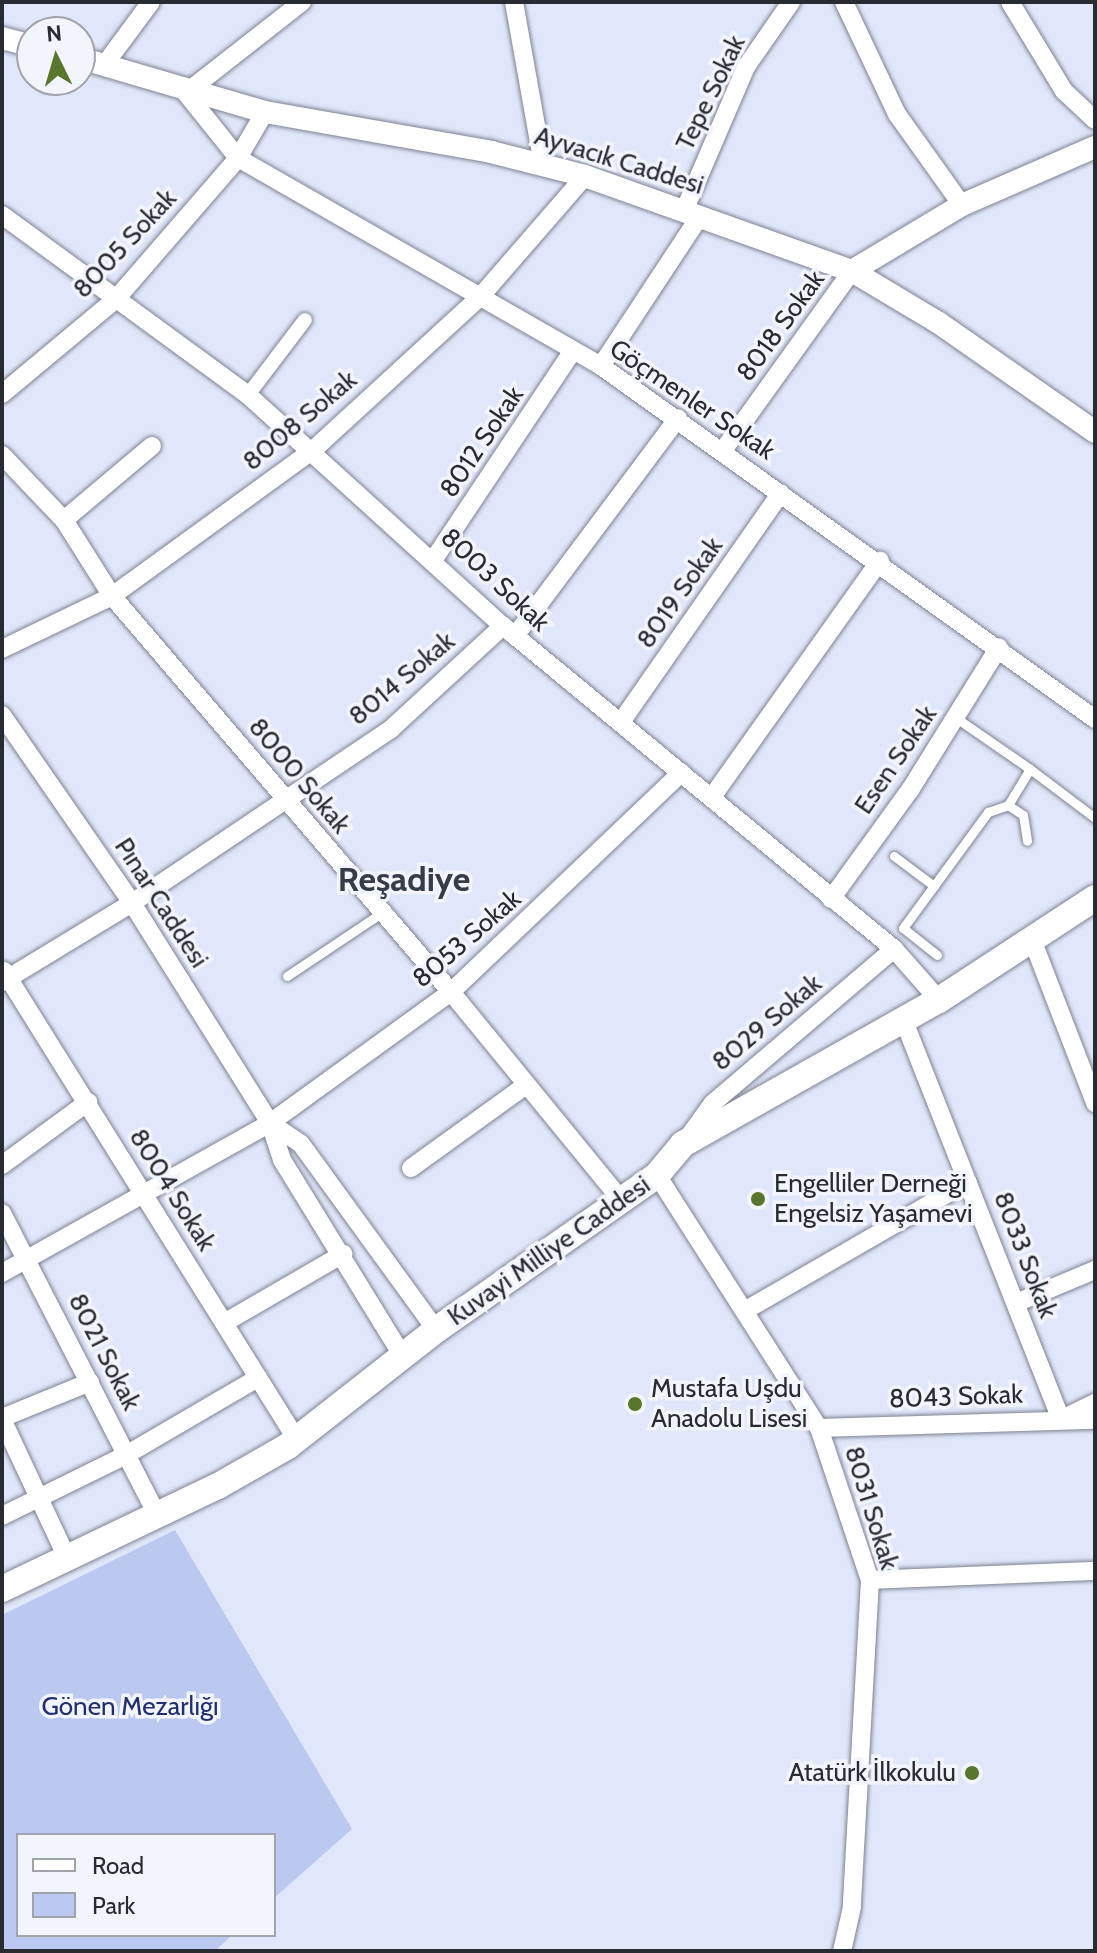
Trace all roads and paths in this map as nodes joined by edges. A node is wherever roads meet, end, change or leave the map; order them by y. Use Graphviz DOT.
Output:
graph roads {
  1 [pos="151,2"];
  2 [pos="302,2"];
  3 [pos="514,2"];
  4 [pos="791,2"];
  5 [pos="844,2"];
  6 [pos="1010,2"];
  7 [pos="96,62"];
  8 [pos="105,64"];
  9 [pos="186,93"];
  10 [pos="265,112"];
  11 [pos="1095,120"];
  12 [pos="1095,147"];
  13 [pos="238,158"];
  14 [pos="543,165"];
  15 [pos="585,176"];
  16 [pos="962,205"];
  17 [pos="692,213"];
  18 [pos="2,215"];
  19 [pos="852,271"];
  20 [pos="480,297"];
  21 [pos="116,299"];
  22 [pos="305,320"];
  23 [pos="572,352"];
  24 [pos="601,366"];
  25 [pos="2,394"];
  26 [pos="248,395"];
  27 [pos="678,418"];
  28 [pos="1095,432"];
  29 [pos="152,446"];
  30 [pos="724,449"];
  31 [pos="313,450"];
  32 [pos="2,455"];
  33 [pos="781,493"];
  34 [pos="64,520"];
  35 [pos="434,559"];
  36 [pos="880,561"];
  37 [pos="112,596"];
  38 [pos="509,631"];
  39 [pos="999,647"];
  40 [pos="2,649"];
  41 [pos="2,715"];
  42 [pos="955,717"];
  43 [pos="1095,719"];
  44 [pos="621,722"];
  45 [pos="1030,769"];
  46 [pos="681,773"];
  47 [pos="284,797"];
  48 [pos="712,797"];
  49 [pos="1008,805"];
  50 [pos="1095,818"];
  51 [pos="1027,841"];
  52 [pos="894,856"];
  53 [pos="934,886"];
  54 [pos="831,899"];
  55 [pos="1094,900"];
  56 [pos="132,903"];
  57 [pos="380,914"];
  58 [pos="1033,942"];
  59 [pos="894,949"];
  60 [pos="937,955"];
  61 [pos="4,976"];
  62 [pos="287,976"];
  63 [pos="451,992"];
  64 [pos="939,1000"];
  65 [pos="904,1021"];
  66 [pos="526,1085"];
  67 [pos="88,1102"];
  68 [pos="1095,1103"];
  69 [pos="270,1123"];
  70 [pos="683,1144"];
  71 [pos="2,1165"];
  72 [pos="411,1168"];
  73 [pos="657,1175"];
  74 [pos="968,1182"];
  75 [pos="144,1195"];
  76 [pos="622,1201"];
  77 [pos="2,1213"];
  78 [pos="343,1254"];
  79 [pos="29,1260"];
  80 [pos="1095,1270"];
  81 [pos="2,1273"];
  82 [pos="1016,1303"];
  83 [pos="746,1310"];
  84 [pos="224,1323"];
  85 [pos="436,1330"];
  86 [pos="402,1355"];
  87 [pos="258,1378"];
  88 [pos="90,1382"];
  89 [pos="1095,1403"];
  90 [pos="2,1419"];
  91 [pos="1061,1420"];
  92 [pos="1095,1420"];
  93 [pos="819,1428"];
  94 [pos="297,1440"];
  95 [pos="126,1455"];
  96 [pos="39,1498"];
  97 [pos="157,1515"];
  98 [pos="2,1516"];
  99 [pos="67,1558"];
  100 [pos="1095,1571"];
  101 [pos="870,1580"];
  102 [pos="2,1589"];
  103 [pos="842,1951"];
  1 -- 8 [label="street"];
  2 -- 9 [label="street"];
  3 -- 14 [label="street"];
  4 -- 17 [label="street, Tepe Sokak"];
  5 -- 16 [label="street"];
  6 -- 11 [label="street"];
  7 -- 8 [label="street, Ayvacık Caddesi"];
  8 -- 9 [label="street, Ayvacık Caddesi"];
  9 -- 10 [label="street, Ayvacık Caddesi"];
  9 -- 13 [label="street"];
  10 -- 13 [label="street, 8005 Sokak"];
  10 -- 14 [label="street, Ayvacık Caddesi"];
  12 -- 16 [label="street"];
  13 -- 20 [label="street, Göçmenler Sokak"];
  13 -- 21 [label="street, 8005 Sokak"];
  14 -- 15 [label="street, Ayvacık Caddesi"];
  15 -- 17 [label="street, Ayvacık Caddesi"];
  15 -- 20 [label="street, 8008 Sokak"];
  16 -- 19 [label="street"];
  17 -- 19 [label="street, Ayvacık Caddesi"];
  17 -- 24 [label="street, Tepe Sokak"];
  18 -- 21 [label="street, 8003 Sokak"];
  19 -- 28 [label="street, Ayvacık Caddesi"];
  19 -- 30 [label="street, 8018 Sokak"];
  20 -- 23 [label="street, Göçmenler Sokak"];
  20 -- 31 [label="street, 8008 Sokak"];
  21 -- 25 [label="street, 8005 Sokak"];
  21 -- 26 [label="street, 8003 Sokak"];
  22 -- 26 [label="street"];
  23 -- 24 [label="street, Göçmenler Sokak"];
  23 -- 35 [label="street, 8012 Sokak"];
  24 -- 27 [label="street, Göçmenler Sokak"];
  26 -- 31 [label="street, 8003 Sokak"];
  27 -- 30 [label="street, Göçmenler Sokak"];
  27 -- 38 [label="street, 8014 Sokak"];
  29 -- 34 [label="street"];
  30 -- 33 [label="street, Göçmenler Sokak"];
  31 -- 35 [label="street, 8003 Sokak"];
  31 -- 37 [label="street, 8008 Sokak"];
  32 -- 34 [label="street, 8000 Sokak"];
  33 -- 36 [label="street, Göçmenler Sokak"];
  33 -- 44 [label="street, 8019 Sokak"];
  34 -- 37 [label="street, 8000 Sokak"];
  35 -- 38 [label="street, 8003 Sokak"];
  36 -- 39 [label="street, Göçmenler Sokak"];
  36 -- 48 [label="street"];
  37 -- 40 [label="street, 8008 Sokak"];
  37 -- 47 [label="street, 8000 Sokak"];
  38 -- 44 [label="street, 8003 Sokak"];
  38 -- 47 [label="street, 8014 Sokak"];
  39 -- 42 [label="street, Esen Sokak"];
  39 -- 43 [label="street, Göçmenler Sokak"];
  41 -- 56 [label="street, Pınar Caddesi"];
  42 -- 45 [label="lane"];
  42 -- 54 [label="street, Esen Sokak"];
  44 -- 46 [label="street, 8003 Sokak"];
  45 -- 49 [label="lane"];
  45 -- 50 [label="lane"];
  46 -- 48 [label="street, 8003 Sokak"];
  46 -- 63 [label="street, 8053 Sokak"];
  47 -- 56 [label="street, 8014 Sokak"];
  47 -- 57 [label="street, 8000 Sokak"];
  48 -- 54 [label="street, 8003 Sokak"];
  49 -- 51 [label="lane"];
  49 -- 53 [label="lane"];
  52 -- 53 [label="lane"];
  53 -- 60 [label="lane"];
  54 -- 59 [label="street, 8003 Sokak"];
  55 -- 58 [label="main road, Kuvayi Milliye Caddesi"];
  56 -- 61 [label="street, 8014 Sokak"];
  56 -- 69 [label="street, Pınar Caddesi"];
  57 -- 62 [label="lane"];
  57 -- 63 [label="street, 8000 Sokak"];
  58 -- 64 [label="main road, Kuvayi Milliye Caddesi"];
  58 -- 68 [label="street"];
  59 -- 64 [label="street, 8003 Sokak"];
  59 -- 70 [label="street, 8029 Sokak"];
  61 -- 67 [label="street, 8004 Sokak"];
  63 -- 66 [label="street, 8000 Sokak"];
  63 -- 69 [label="street, 8053 Sokak"];
  64 -- 65 [label="main road, Kuvayi Milliye Caddesi"];
  65 -- 70 [label="main road, Kuvayi Milliye Caddesi"];
  65 -- 74 [label="street, 8033 Sokak"];
  66 -- 72 [label="street"];
  66 -- 76 [label="street, 8000 Sokak"];
  67 -- 71 [label="street"];
  67 -- 75 [label="street, 8004 Sokak"];
  69 -- 75 [label="street, 8053 Sokak"];
  69 -- 78 [label="street, Pınar Caddesi"];
  69 -- 85 [label="street, Pınar Caddesi"];
  70 -- 73 [label="main road, Kuvayi Milliye Caddesi"];
  73 -- 76 [label="main road, Kuvayi Milliye Caddesi"];
  73 -- 83 [label="street, 8031 Sokak"];
  74 -- 82 [label="street, 8033 Sokak"];
  74 -- 83 [label="street"];
  75 -- 79 [label="street, 8053 Sokak"];
  75 -- 84 [label="street, 8004 Sokak"];
  76 -- 85 [label="main road, Kuvayi Milliye Caddesi"];
  77 -- 79 [label="street, 8021 Sokak"];
  78 -- 84 [label="street"];
  78 -- 86 [label="street, Pınar Caddesi"];
  79 -- 81 [label="street, 8053 Sokak"];
  79 -- 88 [label="street, 8021 Sokak"];
  80 -- 82 [label="street"];
  82 -- 91 [label="street, 8033 Sokak"];
  83 -- 93 [label="street, 8031 Sokak"];
  84 -- 87 [label="street, 8004 Sokak"];
  85 -- 86 [label="main road, Kuvayi Milliye Caddesi"];
  86 -- 94 [label="main road, Kuvayi Milliye Caddesi"];
  87 -- 94 [label="street, 8004 Sokak"];
  87 -- 95 [label="street"];
  88 -- 90 [label="street"];
  88 -- 95 [label="street, 8021 Sokak"];
  89 -- 91 [label="street"];
  90 -- 96 [label="street"];
  91 -- 92 [label="street, 8043 Sokak"];
  91 -- 93 [label="street, 8043 Sokak"];
  93 -- 101 [label="street, 8031 Sokak"];
  94 -- 97 [label="main road, Kuvayi Milliye Caddesi"];
  95 -- 96 [label="street"];
  95 -- 97 [label="street, 8021 Sokak"];
  96 -- 98 [label="street"];
  96 -- 99 [label="street"];
  97 -- 99 [label="main road, Kuvayi Milliye Caddesi"];
  99 -- 102 [label="main road, Kuvayi Milliye Caddesi"];
  100 -- 101 [label="street"];
  101 -- 103 [label="street, 8031 Sokak"];
}
